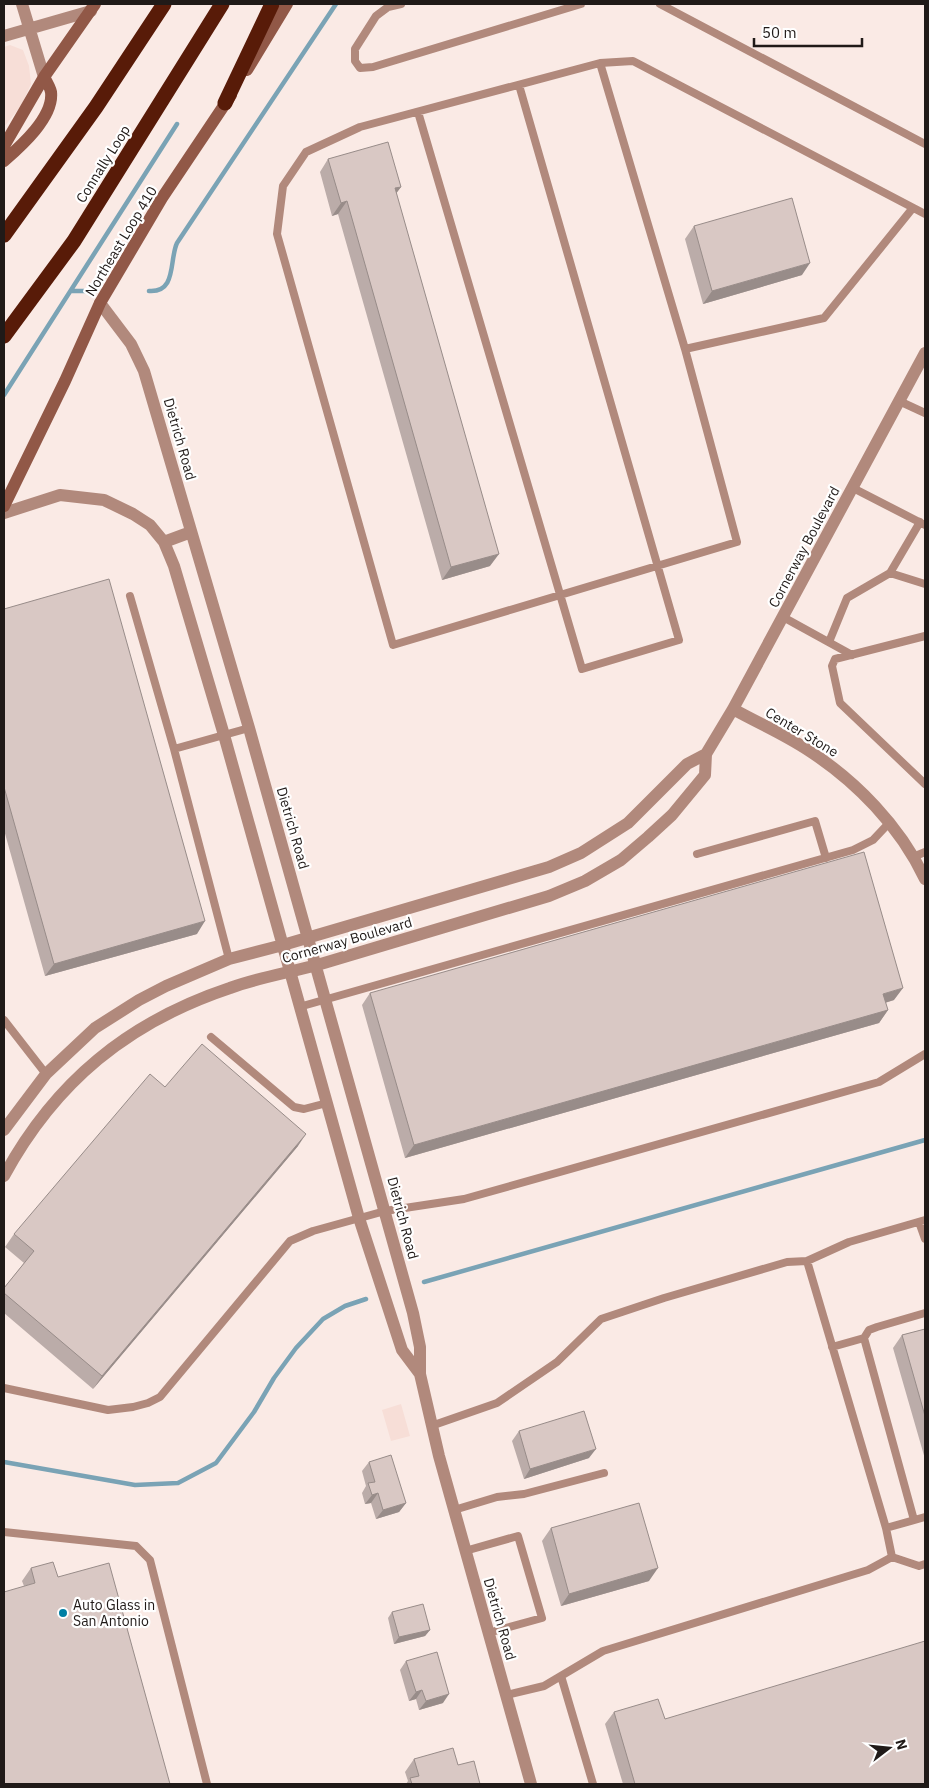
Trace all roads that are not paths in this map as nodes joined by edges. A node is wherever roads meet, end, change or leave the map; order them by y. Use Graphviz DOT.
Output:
graph roads {
  1 [pos="22,4"];
  2 [pos="164,4"];
  3 [pos="222,4"];
  4 [pos="272,4"];
  5 [pos="287,4"];
  6 [pos="401,4"];
  7 [pos="581,4"];
  8 [pos="660,4"];
  9 [pos="93,7"];
  10 [pos="30,29"];
  11 [pos="4,36"];
  12 [pos="600,63"];
  13 [pos="44,77"];
  14 [pos="519,85"];
  15 [pos="225,103"];
  16 [pos="418,112"];
  17 [pos="925,144"];
  18 [pos="4,146"];
  19 [pos="4,161"];
  20 [pos="912,209"];
  21 [pos="925,214"];
  22 [pos="4,235"];
  23 [pos="100,303"];
  24 [pos="4,336"];
  25 [pos="685,350"];
  26 [pos="925,353"];
  27 [pos="899,401"];
  28 [pos="925,413"];
  29 [pos="853,488"];
  30 [pos="4,506"];
  31 [pos="4,512"];
  32 [pos="922,524"];
  33 [pos="191,532"];
  34 [pos="164,542"];
  35 [pos="658,566"];
  36 [pos="890,573"];
  37 [pos="925,584"];
  38 [pos="561,595"];
  39 [pos="130,596"];
  40 [pos="783,617"];
  41 [pos="925,636"];
  42 [pos="829,642"];
  43 [pos="852,655"];
  44 [pos="733,709"];
  45 [pos="249,728"];
  46 [pos="224,735"];
  47 [pos="174,749"];
  48 [pos="706,754"];
  49 [pos="925,784"];
  50 [pos="889,823"];
  51 [pos="925,852"];
  52 [pos="697,854"];
  53 [pos="913,857"];
  54 [pos="826,858"];
  55 [pos="925,878"];
  56 [pos="309,938"];
  57 [pos="283,946"];
  58 [pos="229,959"];
  59 [pos="316,966"];
  60 [pos="290,973"];
  61 [pos="326,1000"];
  62 [pos="299,1007"];
  63 [pos="4,1020"];
  64 [pos="211,1037"];
  65 [pos="925,1054"];
  66 [pos="46,1074"];
  67 [pos="326,1103"];
  68 [pos="4,1130"];
  69 [pos="4,1176"];
  70 [pos="385,1211"];
  71 [pos="359,1218"];
  72 [pos="922,1221"];
  73 [pos="925,1239"];
  74 [pos="807,1261"];
  75 [pos="925,1313"];
  76 [pos="864,1338"];
  77 [pos="832,1347"];
  78 [pos="420,1374"];
  79 [pos="4,1388"];
  80 [pos="432,1426"];
  81 [pos="604,1473"];
  82 [pos="454,1510"];
  83 [pos="925,1517"];
  84 [pos="914,1520"];
  85 [pos="886,1528"];
  86 [pos="4,1532"];
  87 [pos="465,1551"];
  88 [pos="892,1557"];
  89 [pos="925,1564"];
  90 [pos="488,1633"];
  91 [pos="561,1676"];
  92 [pos="506,1695"];
  93 [pos="207,1784"];
  94 [pos="531,1784"];
  95 [pos="593,1784"];
  1 -- 10 [label="street"];
  2 -- 22 [label="highway"];
  3 -- 24 [label="highway, Connally Loop"];
  4 -- 15 [label="highway"];
  5 -- 15 [label="main road, Northeast Loop 410"];
  6 -- 7 [label="lane"];
  8 -- 17 [label="lane"];
  9 -- 10 [label="street"];
  9 -- 13 [label="main road"];
  10 -- 11 [label="street"];
  10 -- 13 [label="street"];
  12 -- 14 [label="lane"];
  12 -- 20 [label="lane"];
  12 -- 25 [label="lane"];
  13 -- 18 [label="main road"];
  13 -- 19 [label="main road"];
  14 -- 16 [label="lane"];
  14 -- 35 [label="lane"];
  15 -- 23 [label="main road, Northeast Loop 410"];
  16 -- 38 [label="lane"];
  16 -- 38 [label="lane"];
  20 -- 21 [label="lane"];
  20 -- 25 [label="lane"];
  23 -- 30 [label="main road, Northeast Loop 410"];
  23 -- 33 [label="street, Dietrich Road"];
  25 -- 35 [label="lane"];
  26 -- 27 [label="street, Cornerway Boulevard"];
  27 -- 28 [label="lane"];
  27 -- 29 [label="street, Cornerway Boulevard"];
  29 -- 32 [label="lane"];
  29 -- 40 [label="street, Cornerway Boulevard"];
  31 -- 34 [label="street, Dietrich Road"];
  32 -- 36 [label="lane"];
  33 -- 34 [label="street"];
  33 -- 45 [label="street, Dietrich Road"];
  34 -- 46 [label="street, Dietrich Road"];
  35 -- 38 [label="lane"];
  35 -- 38 [label="lane"];
  36 -- 37 [label="lane"];
  36 -- 42 [label="lane"];
  39 -- 47 [label="lane"];
  40 -- 42 [label="lane"];
  40 -- 44 [label="street, Cornerway Boulevard"];
  41 -- 43 [label="lane"];
  42 -- 43 [label="lane"];
  43 -- 49 [label="lane"];
  44 -- 48 [label="street, Cornerway Boulevard"];
  44 -- 50 [label="street, Center Stone"];
  45 -- 46 [label="lane"];
  45 -- 56 [label="street, Dietrich Road"];
  46 -- 47 [label="lane"];
  46 -- 57 [label="street, Dietrich Road"];
  47 -- 58 [label="lane"];
  48 -- 56 [label="street, Cornerway Boulevard"];
  48 -- 59 [label="street, Cornerway Boulevard"];
  50 -- 53 [label="street, Center Stone"];
  50 -- 54 [label="lane"];
  51 -- 53 [label="lane"];
  52 -- 54 [label="lane"];
  53 -- 55 [label="street, Center Stone"];
  54 -- 61 [label="lane"];
  56 -- 57 [label="street, Cornerway Boulevard"];
  56 -- 59 [label="street, Dietrich Road"];
  57 -- 58 [label="street, Cornerway Boulevard"];
  57 -- 60 [label="street, Dietrich Road"];
  58 -- 66 [label="street, Cornerway Boulevard"];
  59 -- 60 [label="street, Cornerway Boulevard"];
  59 -- 61 [label="street, Dietrich Road"];
  60 -- 62 [label="street, Dietrich Road"];
  60 -- 69 [label="street, Cornerway Boulevard"];
  61 -- 62 [label="lane"];
  61 -- 70 [label="street, Dietrich Road"];
  62 -- 67 [label="street, Dietrich Road"];
  63 -- 66 [label="lane"];
  64 -- 67 [label="lane"];
  65 -- 70 [label="lane"];
  66 -- 68 [label="street, Cornerway Boulevard"];
  67 -- 71 [label="street, Dietrich Road"];
  70 -- 71 [label="lane"];
  70 -- 78 [label="street, Dietrich Road"];
  71 -- 78 [label="street, Dietrich Road"];
  71 -- 79 [label="lane"];
  72 -- 73 [label="lane"];
  72 -- 74 [label="lane"];
  74 -- 77 [label="lane"];
  74 -- 80 [label="lane"];
  75 -- 76 [label="lane"];
  76 -- 77 [label="lane"];
  76 -- 84 [label="lane"];
  77 -- 85 [label="lane"];
  78 -- 80 [label="street, Dietrich Road"];
  80 -- 82 [label="street, Dietrich Road"];
  81 -- 82 [label="lane"];
  82 -- 87 [label="street, Dietrich Road"];
  83 -- 84 [label="lane"];
  84 -- 85 [label="lane"];
  85 -- 88 [label="lane"];
  86 -- 93 [label="lane"];
  87 -- 90 [label="street, Dietrich Road"];
  87 -- 90 [label="lane"];
  88 -- 89 [label="lane"];
  88 -- 91 [label="lane"];
  90 -- 92 [label="street, Dietrich Road"];
  91 -- 92 [label="lane"];
  91 -- 95 [label="lane"];
  92 -- 94 [label="street, Dietrich Road"];
}
